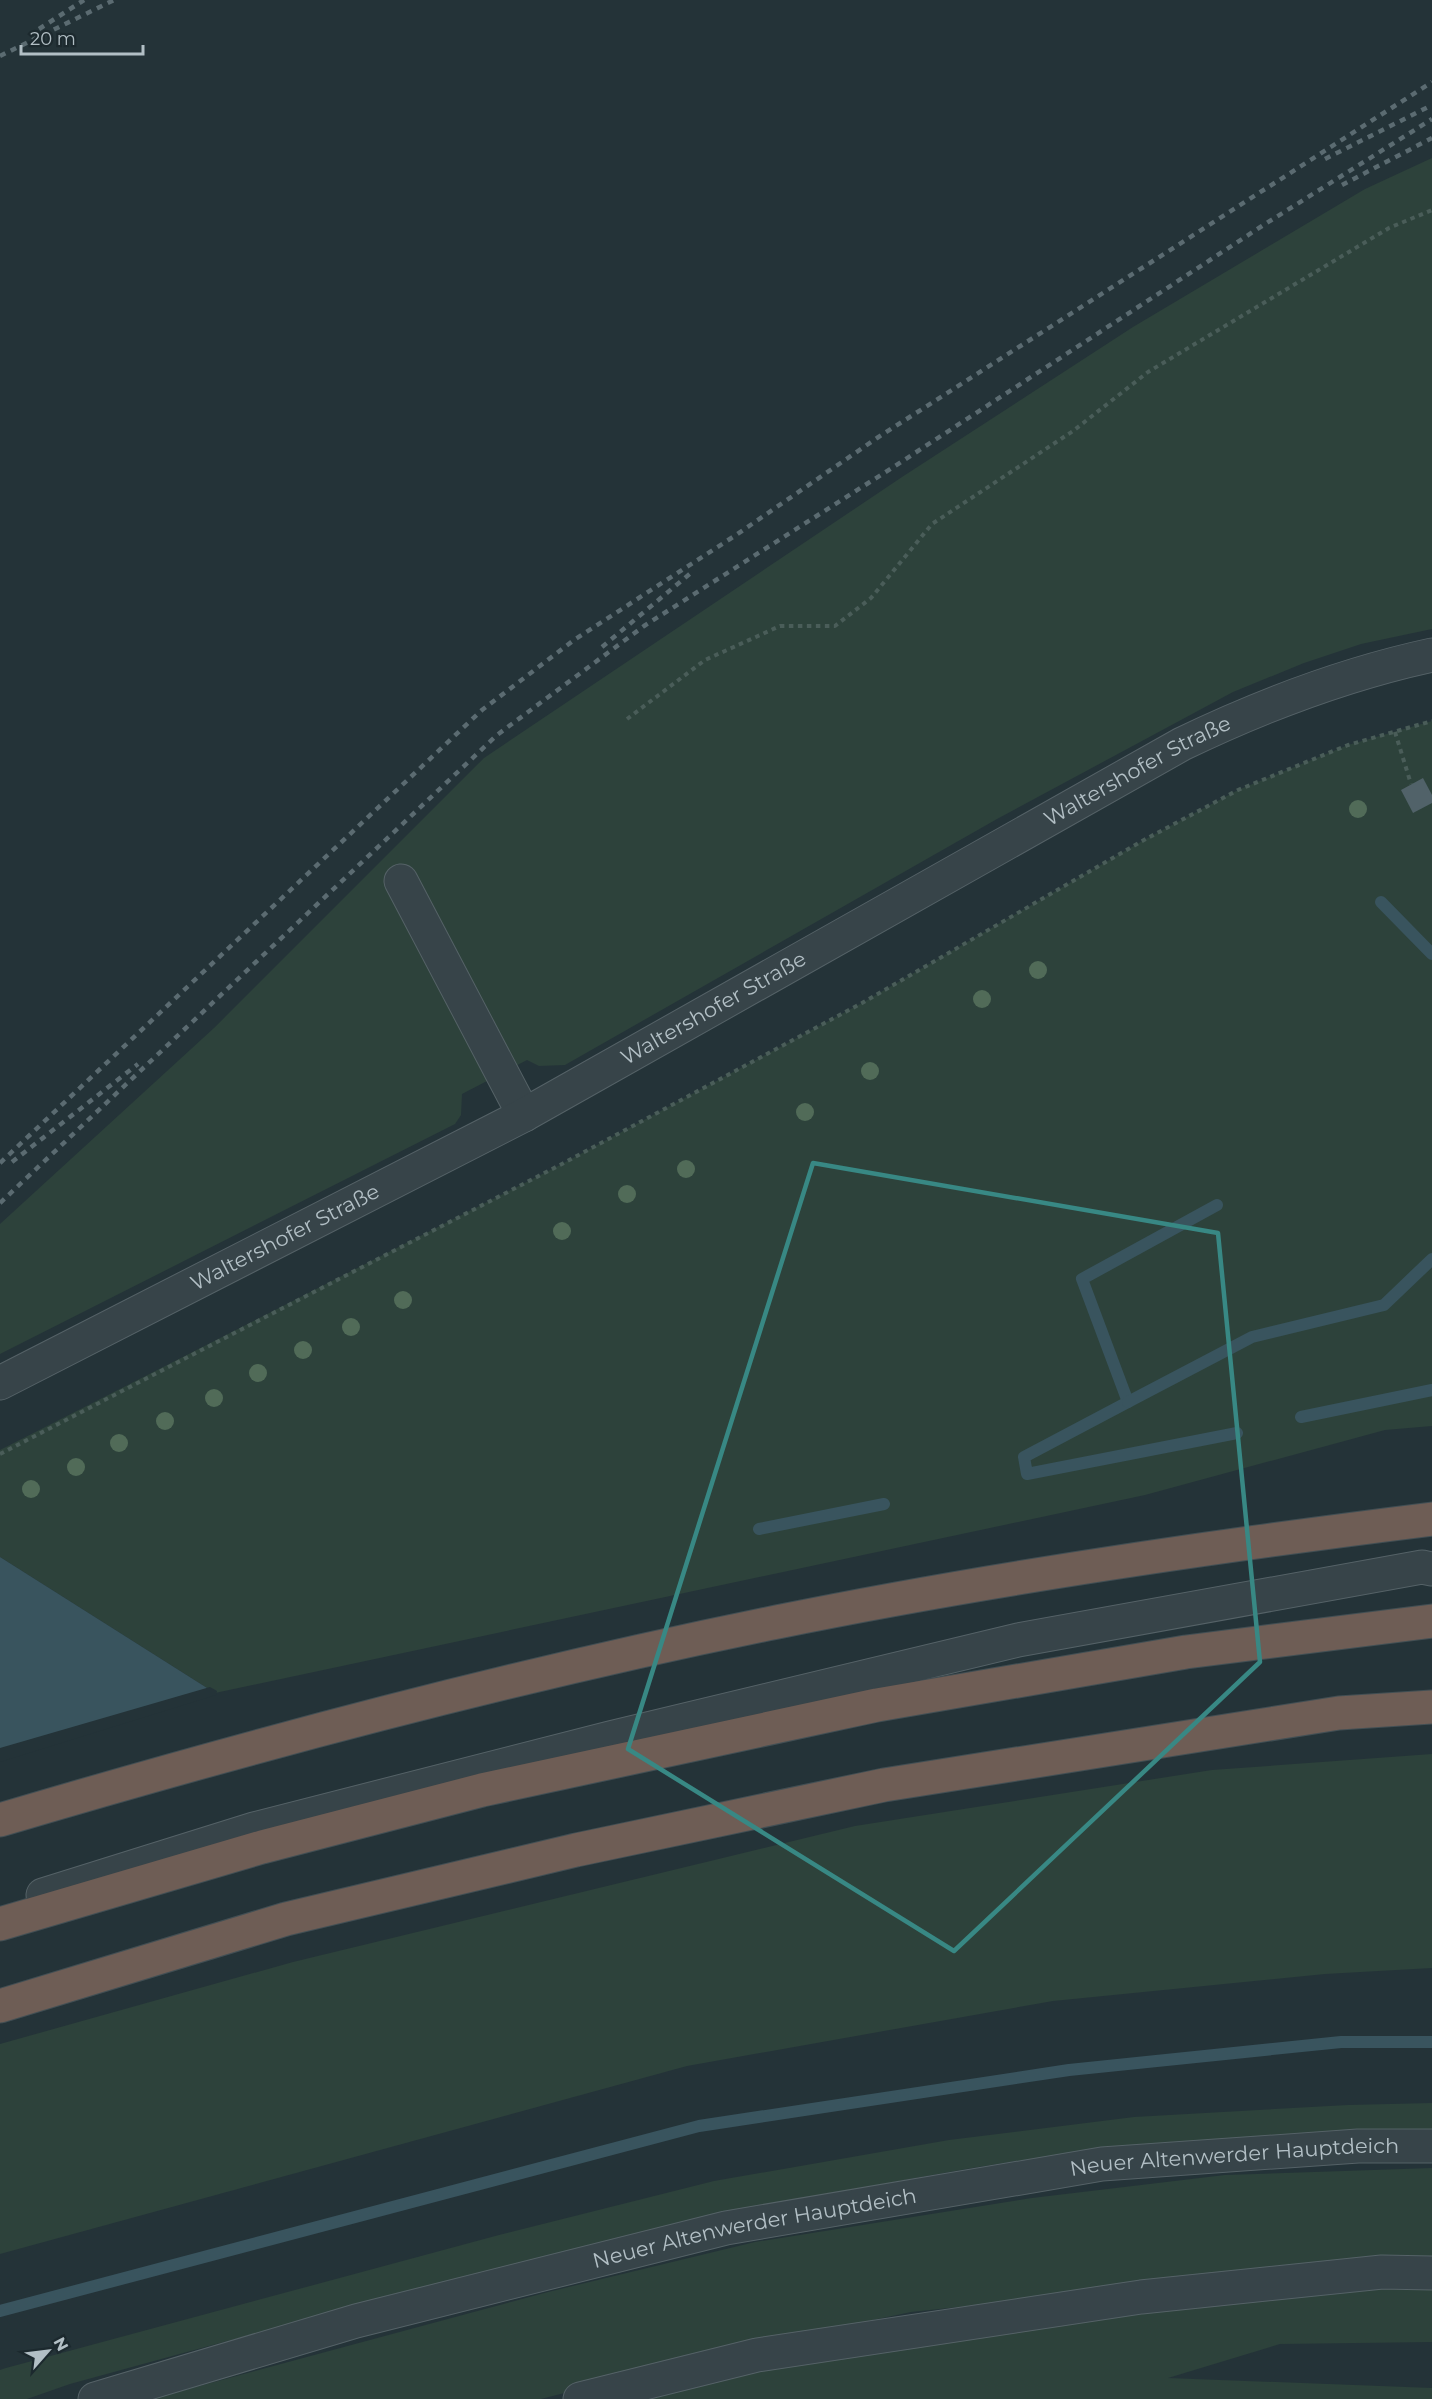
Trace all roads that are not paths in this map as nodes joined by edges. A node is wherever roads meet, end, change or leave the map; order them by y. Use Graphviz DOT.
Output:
graph roads {
  1 [pos="1432,655"];
  2 [pos="401,881"];
  3 [pos="524,1115"];
  4 [pos="0,1383"];
  5 [pos="1432,1519"];
  6 [pos="1432,1569"];
  7 [pos="1432,1621"];
  8 [pos="1432,1707"];
  9 [pos="0,1820"];
  10 [pos="0,1908"];
  11 [pos="0,1924"];
  12 [pos="0,2006"];
  13 [pos="1432,2146"];
  14 [pos="1432,2273"];
  15 [pos="96,2399"];
  16 [pos="580,2399"];
  1 -- 3 [label="street, Waltershofer Straße"];
  2 -- 3 [label="street"];
  3 -- 4 [label="street, Waltershofer Straße"];
  5 -- 9 [label="highway"];
  6 -- 10 [label="street"];
  7 -- 11 [label="highway"];
  8 -- 12 [label="highway"];
  13 -- 15 [label="street, Neuer Altenwerder Hauptdeich"];
  14 -- 16 [label="street"];
}
